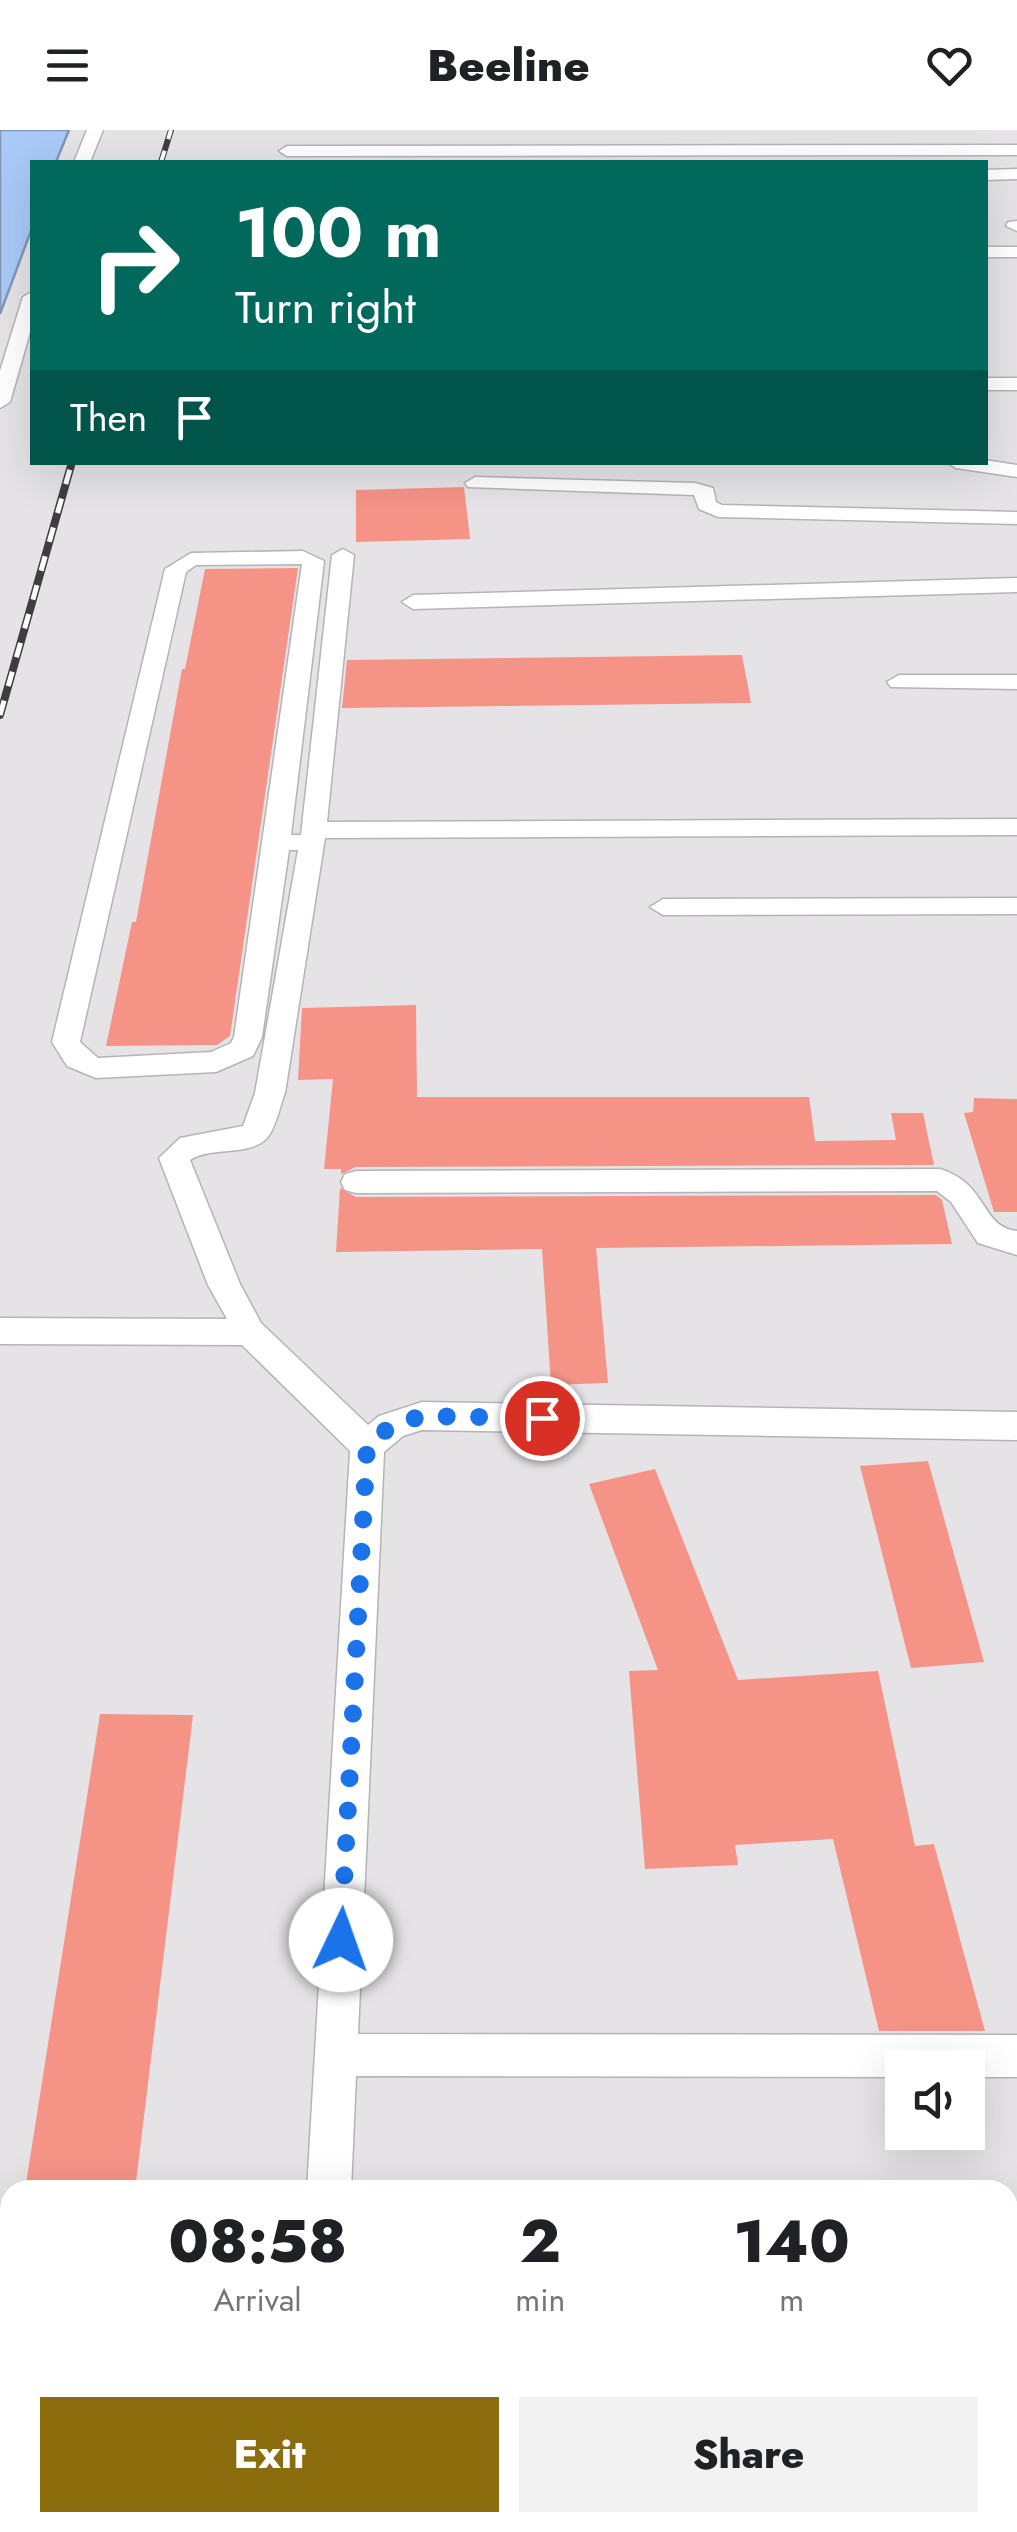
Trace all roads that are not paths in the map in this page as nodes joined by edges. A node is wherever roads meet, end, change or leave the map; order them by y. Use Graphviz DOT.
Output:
graph roads {
  1 [pos="95,130"];
  2 [pos="399,130"];
  3 [pos="397,150"];
  4 [pos="1017,150"];
  5 [pos="287,151"];
  6 [pos="83,160"];
  7 [pos="1017,174"];
  8 [pos="988,175"];
  9 [pos="988,252"];
  10 [pos="1017,252"];
  11 [pos="30,304"];
  12 [pos="988,384"];
  13 [pos="1017,384"];
  14 [pos="0,402"];
  15 [pos="976,465"];
  16 [pos="1017,471"];
  17 [pos="475,484"];
  18 [pos="1017,518"];
  19 [pos="343,555"];
  20 [pos="1017,585"];
  21 [pos="413,602"];
  22 [pos="899,682"];
  23 [pos="1017,682"];
  24 [pos="1017,826"];
  25 [pos="313,836"];
  26 [pos="277,843"];
  27 [pos="663,906"];
  28 [pos="1017,906"];
  29 [pos="356,1182"];
  30 [pos="1017,1243"];
  31 [pos="0,1331"];
  32 [pos="250,1332"];
  33 [pos="1017,1426"];
  34 [pos="367,1446"];
  35 [pos="336,2055"];
  36 [pos="1017,2056"];
  37 [pos="330,2180"];
  1 -- 6 [label="street"];
  2 -- 3 [label="street"];
  3 -- 4 [label="street"];
  3 -- 5 [label="street"];
  7 -- 8 [label="street"];
  9 -- 10 [label="street"];
  11 -- 14 [label="street"];
  12 -- 13 [label="street"];
  15 -- 16 [label="street"];
  17 -- 18 [label="street"];
  19 -- 25 [label="street"];
  20 -- 21 [label="street"];
  22 -- 23 [label="street"];
  24 -- 25 [label="street"];
  25 -- 26 [label="street"];
  25 -- 32 [label="street"];
  26 -- 26 [label="street"];
  27 -- 28 [label="street"];
  29 -- 30 [label="street"];
  31 -- 32 [label="street"];
  32 -- 34 [label="street"];
  33 -- 34 [label="street"];
  34 -- 35 [label="street"];
  35 -- 36 [label="street"];
  35 -- 37 [label="street"];
}
